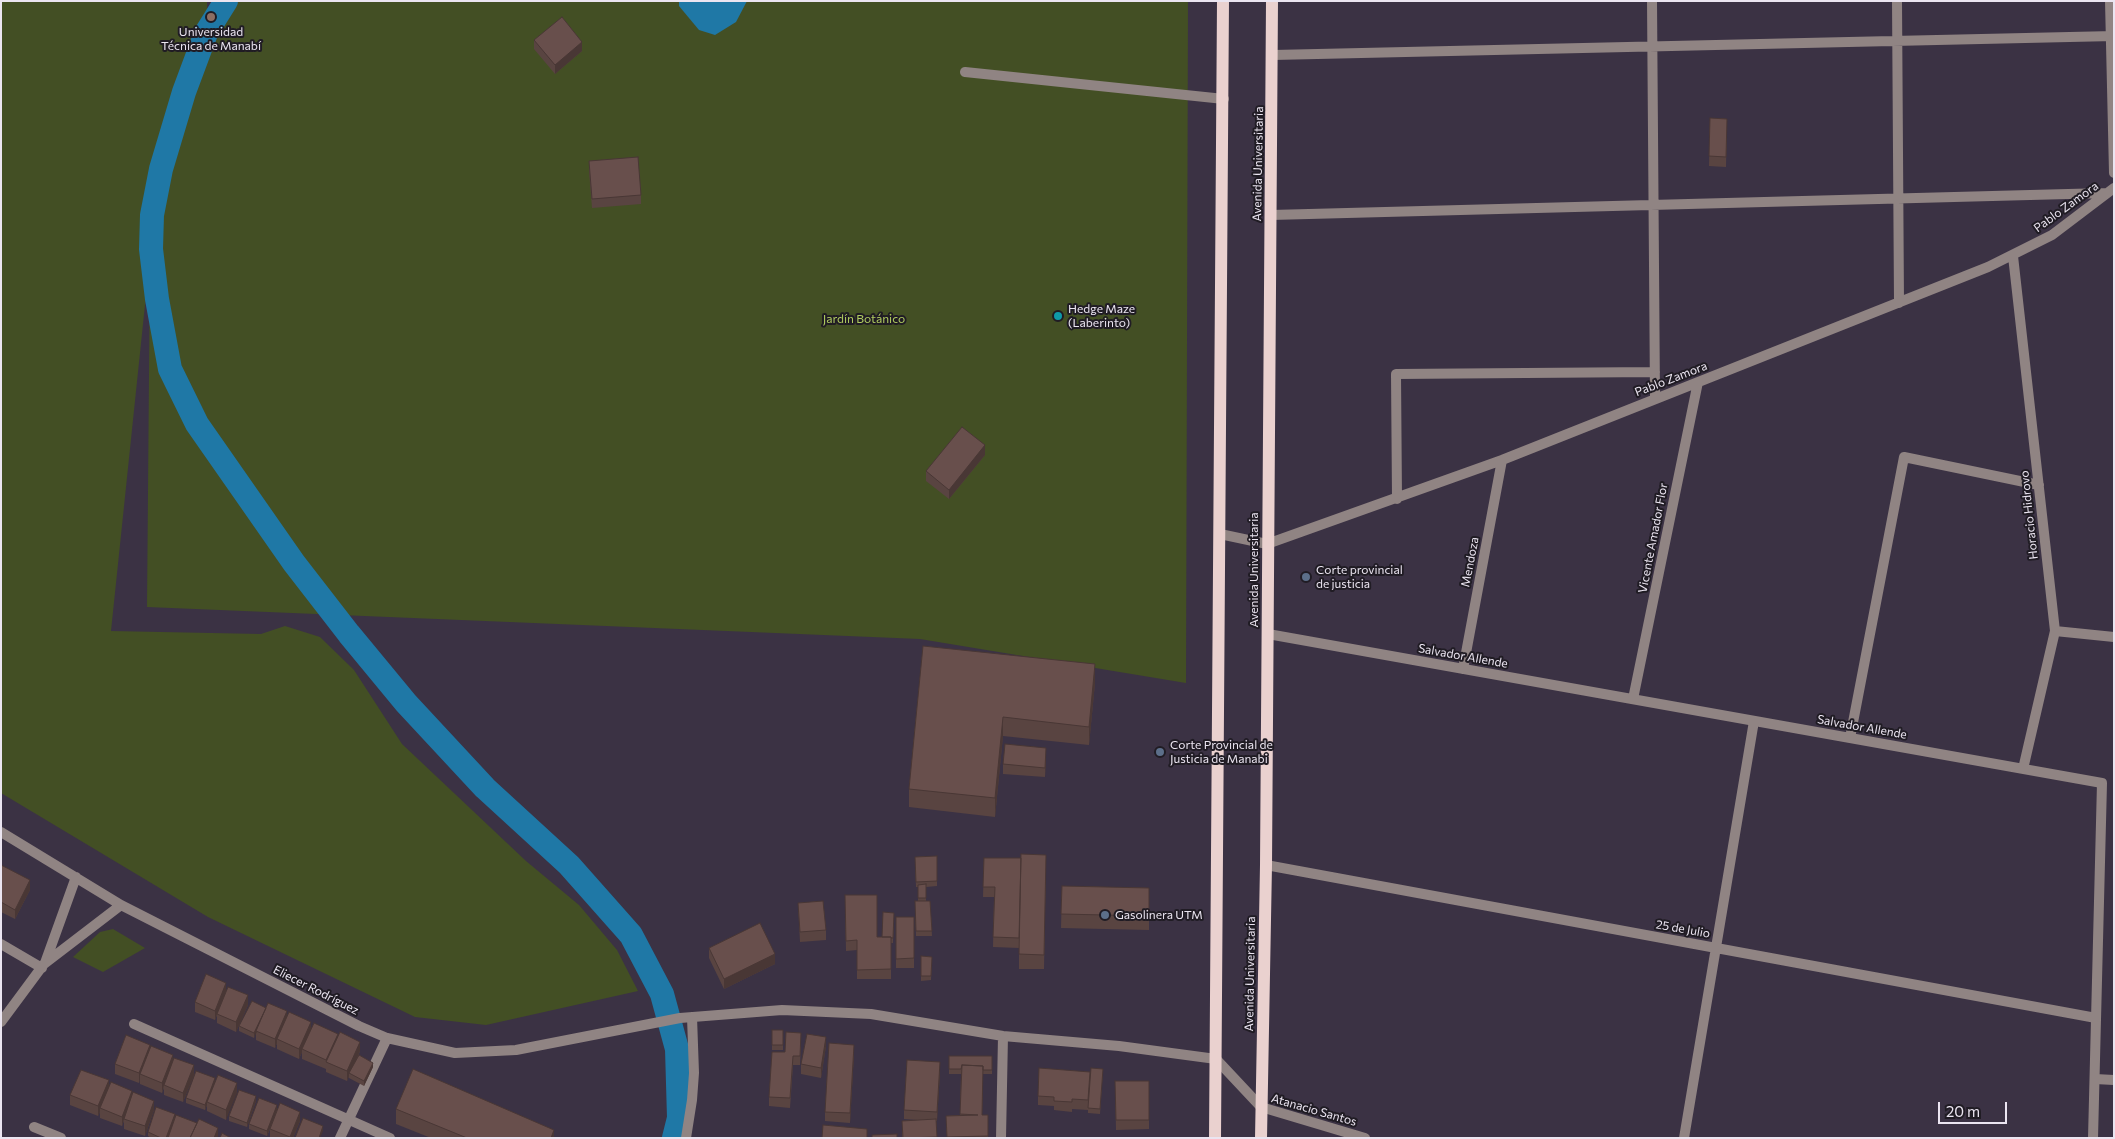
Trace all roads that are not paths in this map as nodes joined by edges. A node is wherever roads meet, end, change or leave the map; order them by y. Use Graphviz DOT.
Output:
graph roads {
  1 [pos="1224,1"];
  2 [pos="1272,1"];
  3 [pos="1652,1"];
  4 [pos="1897,1"];
  5 [pos="2110,1"];
  6 [pos="2112,36"];
  7 [pos="1897,41"];
  8 [pos="1652,46"];
  9 [pos="1273,55"];
  10 [pos="965,72"];
  11 [pos="1224,99"];
  12 [pos="2114,173"];
  13 [pos="2110,190"];
  14 [pos="1899,198"];
  15 [pos="1654,205"];
  16 [pos="1271,215"];
  17 [pos="2013,256"];
  18 [pos="1899,303"];
  19 [pos="1655,372"];
  20 [pos="1698,382"];
  21 [pos="1655,398"];
  22 [pos="1502,460"];
  23 [pos="2039,485"];
  24 [pos="1397,499"];
  25 [pos="1220,534"];
  26 [pos="1267,544"];
  27 [pos="2055,631"];
  28 [pos="1268,634"];
  29 [pos="2114,637"];
  30 [pos="1463,669"];
  31 [pos="1633,699"];
  32 [pos="1754,721"];
  33 [pos="1850,738"];
  34 [pos="2023,769"];
  35 [pos="1,832"];
  36 [pos="1266,865"];
  37 [pos="76,877"];
  38 [pos="121,905"];
  39 [pos="1,944"];
  40 [pos="1716,948"];
  41 [pos="43,966"];
  42 [pos="692,1017"];
  43 [pos="2096,1018"];
  44 [pos="1,1022"];
  45 [pos="134,1024"];
  46 [pos="1003,1036"];
  47 [pos="387,1038"];
  48 [pos="1216,1059"];
  49 [pos="2094,1079"];
  50 [pos="2114,1080"];
  51 [pos="1261,1107"];
  52 [pos="348,1118"];
  53 [pos="34,1126"];
  54 [pos="61,1138"];
  55 [pos="340,1138"];
  56 [pos="390,1138"];
  57 [pos="686,1138"];
  58 [pos="1001,1138"];
  59 [pos="1215,1138"];
  60 [pos="1261,1138"];
  61 [pos="1366,1138"];
  62 [pos="1684,1138"];
  63 [pos="2093,1138"];
  1 -- 11 [label="main road"];
  2 -- 9 [label="main road, Avenida Universitaria"];
  3 -- 8 [label="street"];
  4 -- 7 [label="street"];
  5 -- 6 [label="street"];
  6 -- 7 [label="street"];
  6 -- 12 [label="street"];
  7 -- 8 [label="street"];
  7 -- 14 [label="street"];
  8 -- 9 [label="street"];
  8 -- 15 [label="street"];
  9 -- 16 [label="main road, Avenida Universitaria"];
  10 -- 11 [label="street"];
  11 -- 25 [label="main road"];
  13 -- 14 [label="street"];
  13 -- 17 [label="street, Pablo Zamora"];
  14 -- 15 [label="street"];
  14 -- 18 [label="street"];
  15 -- 16 [label="street"];
  15 -- 19 [label="street"];
  16 -- 26 [label="main road, Avenida Universitaria"];
  17 -- 18 [label="street, Pablo Zamora"];
  17 -- 23 [label="street, Horacio Hidrovo"];
  18 -- 20 [label="street, Pablo Zamora"];
  19 -- 21 [label="street"];
  19 -- 24 [label="street"];
  20 -- 21 [label="street, Pablo Zamora"];
  20 -- 31 [label="street, Vicente Amador Flor"];
  21 -- 22 [label="street, Pablo Zamora"];
  22 -- 24 [label="street, Pablo Zamora"];
  22 -- 30 [label="street, Mendoza"];
  23 -- 27 [label="street, Horacio Hidrovo"];
  23 -- 33 [label="street"];
  24 -- 26 [label="street, Pablo Zamora"];
  25 -- 26 [label="street"];
  25 -- 48 [label="main road"];
  26 -- 28 [label="main road, Avenida Universitaria"];
  27 -- 29 [label="street"];
  27 -- 34 [label="street, Horacio Hidrovo"];
  28 -- 30 [label="street, Salvador Allende"];
  28 -- 36 [label="main road, Avenida Universitaria"];
  30 -- 31 [label="street, Salvador Allende"];
  31 -- 32 [label="street, Salvador Allende"];
  32 -- 33 [label="street, Salvador Allende"];
  32 -- 40 [label="street"];
  33 -- 34 [label="street, Salvador Allende"];
  34 -- 43 [label="street, Salvador Allende"];
  35 -- 37 [label="street, Eliecer Rodríguez"];
  36 -- 40 [label="street, 25 de Julio"];
  36 -- 51 [label="main road, Avenida Universitaria"];
  37 -- 38 [label="street, Eliecer Rodríguez"];
  37 -- 41 [label="street"];
  38 -- 41 [label="street"];
  38 -- 47 [label="street, Eliecer Rodríguez"];
  39 -- 41 [label="street"];
  40 -- 43 [label="street, 25 de Julio"];
  40 -- 62 [label="street"];
  41 -- 44 [label="street"];
  42 -- 46 [label="street, Eliecer Rodríguez"];
  42 -- 47 [label="street, Eliecer Rodríguez"];
  42 -- 57 [label="street"];
  43 -- 49 [label="street, Salvador Allende"];
  45 -- 52 [label="street"];
  46 -- 48 [label="street, Eliecer Rodríguez"];
  46 -- 58 [label="street"];
  47 -- 52 [label="street"];
  48 -- 51 [label="street, Atanacio Santos"];
  48 -- 59 [label="main road"];
  49 -- 50 [label="street"];
  49 -- 63 [label="street, Salvador Allende"];
  51 -- 60 [label="main road, Avenida Universitaria"];
  51 -- 61 [label="street, Atanacio Santos"];
  52 -- 55 [label="street"];
  52 -- 56 [label="street"];
  53 -- 54 [label="street"];
}
